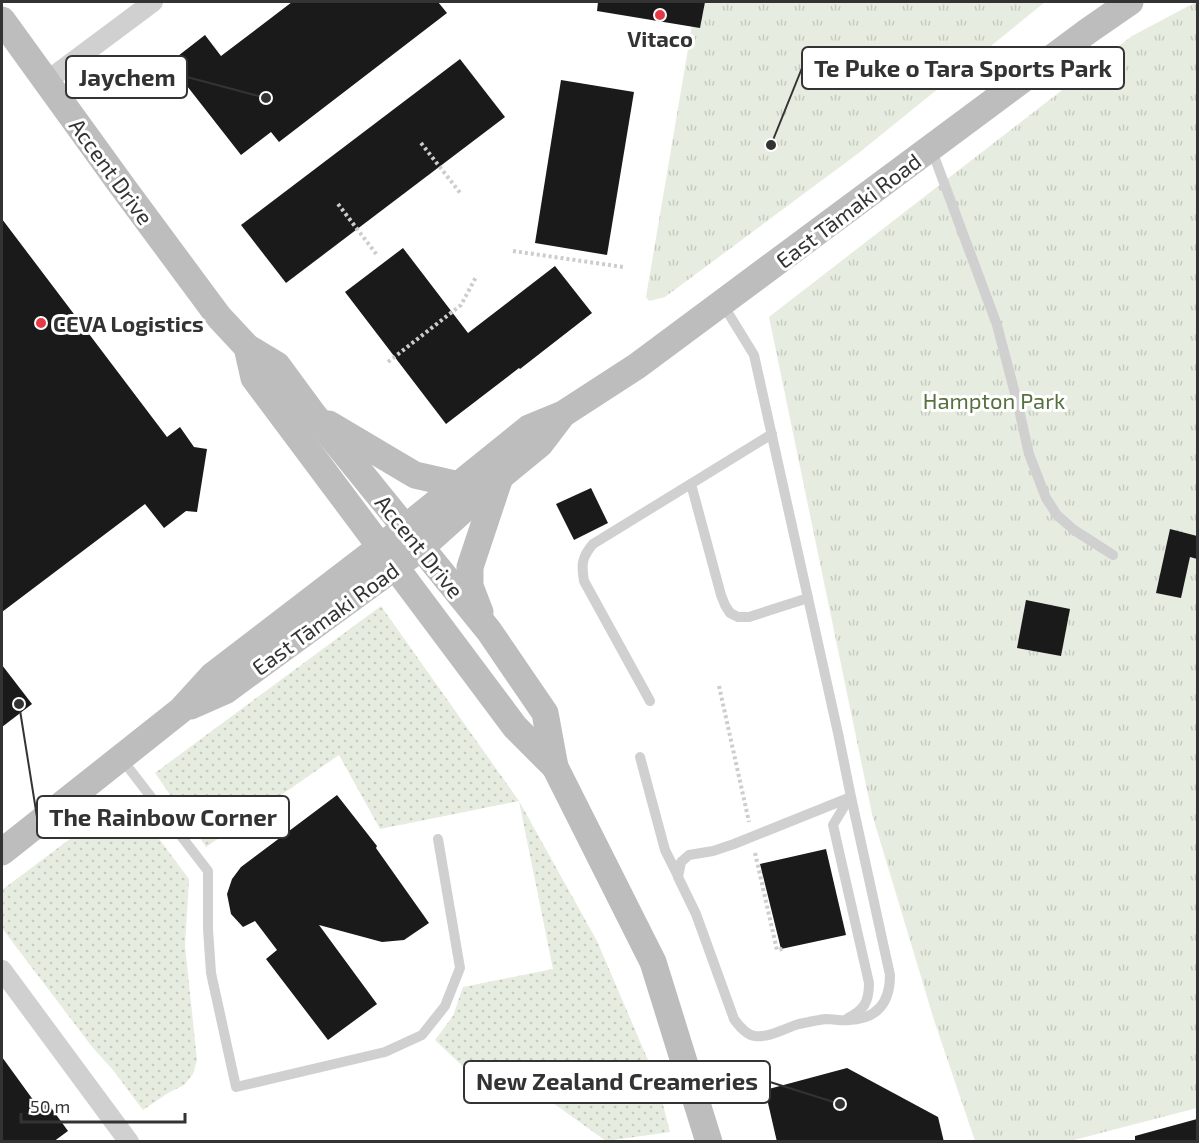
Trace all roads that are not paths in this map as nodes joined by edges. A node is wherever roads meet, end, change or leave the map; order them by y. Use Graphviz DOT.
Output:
graph roads {
  1 [pos="153,2"];
  2 [pos="1123,3"];
  3 [pos="2,20"];
  4 [pos="47,81"];
  5 [pos="931,148"];
  6 [pos="722,303"];
  7 [pos="247,348"];
  8 [pos="313,414"];
  9 [pos="563,414"];
  10 [pos="772,434"];
  11 [pos="501,476"];
  12 [pos="691,484"];
  13 [pos="459,485"];
  14 [pos="413,538"];
  15 [pos="1113,555"];
  16 [pos="388,557"];
  17 [pos="808,598"];
  18 [pos="489,631"];
  19 [pos="650,701"];
  20 [pos="640,757"];
  21 [pos="120,758"];
  22 [pos="555,767"];
  23 [pos="851,797"];
  24 [pos="438,838"];
  25 [pos="2,852"];
  26 [pos="678,877"];
  27 [pos="2,970"];
  28 [pos="843,1020"];
  29 [pos="129,1142"];
  30 [pos="709,1142"];
  1 -- 4 [label="street"];
  2 -- 5 [label="main road, East Tāmaki Road"];
  3 -- 4 [label="main road, Accent Drive"];
  4 -- 7 [label="main road, Accent Drive"];
  5 -- 6 [label="main road, East Tāmaki Road"];
  5 -- 15 [label="lane"];
  6 -- 9 [label="main road, East Tāmaki Road"];
  6 -- 10 [label="lane"];
  7 -- 8 [label="main road, Accent Drive"];
  7 -- 16 [label="main road, Accent Drive"];
  8 -- 13 [label="main road"];
  8 -- 14 [label="main road, Accent Drive"];
  9 -- 11 [label="main road, East Tāmaki Road"];
  9 -- 13 [label="main road, East Tāmaki Road"];
  10 -- 12 [label="lane"];
  10 -- 17 [label="lane"];
  11 -- 14 [label="main road, East Tāmaki Road"];
  11 -- 18 [label="main road"];
  12 -- 17 [label="lane"];
  12 -- 19 [label="lane"];
  13 -- 14 [label="main road, East Tāmaki Road"];
  14 -- 16 [label="main road, East Tāmaki Road"];
  14 -- 18 [label="main road, Accent Drive"];
  16 -- 21 [label="main road, East Tāmaki Road"];
  16 -- 22 [label="main road, Accent Drive"];
  17 -- 23 [label="lane"];
  18 -- 22 [label="main road, Accent Drive"];
  20 -- 26 [label="lane"];
  21 -- 24 [label="lane"];
  21 -- 25 [label="main road, East Tāmaki Road"];
  22 -- 30 [label="main road, Accent Drive"];
  23 -- 26 [label="lane"];
  23 -- 28 [label="lane"];
  23 -- 28 [label="lane"];
  26 -- 28 [label="lane"];
  27 -- 29 [label="street"];
}
